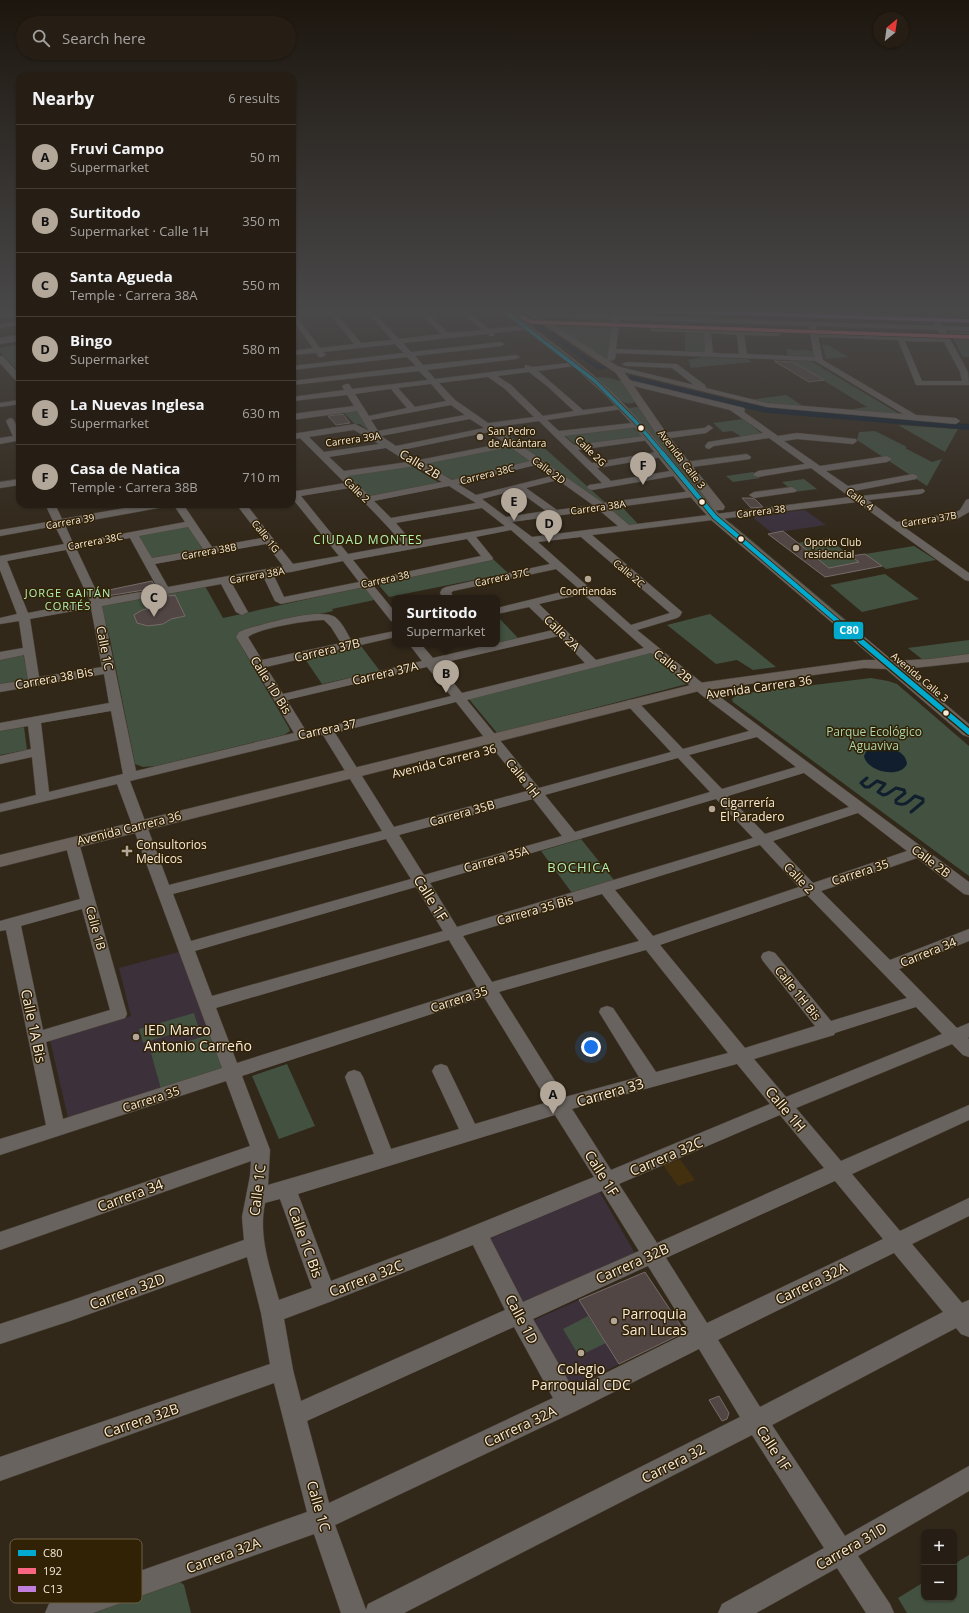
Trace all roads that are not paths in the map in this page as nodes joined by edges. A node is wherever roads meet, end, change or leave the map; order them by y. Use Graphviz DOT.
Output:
graph roads {
  1 [pos="345,385"];
  2 [pos="413,385"];
  3 [pos="438,385"];
  4 [pos="505,385"];
  5 [pos="551,385"];
  6 [pos="600,385"];
  7 [pos="629,385"];
  8 [pos="643,385"];
  9 [pos="678,385"];
  10 [pos="700,385"];
  11 [pos="859,385"];
  12 [pos="394,388"];
  13 [pos="350,392"];
  14 [pos="709,392"];
  15 [pos="296,399"];
  16 [pos="463,399"];
  17 [pos="452,402"];
  18 [pos="16,403"];
  19 [pos="0,405"];
  20 [pos="641,405"];
  21 [pos="622,407"];
  22 [pos="360,408"];
  23 [pos="412,409"];
  24 [pos="580,412"];
  25 [pos="296,416"];
  26 [pos="471,416"];
  27 [pos="541,418"];
  28 [pos="916,418"];
  29 [pos="366,419"];
  30 [pos="16,420"];
  31 [pos="10,421"];
  32 [pos="956,421"];
  33 [pos="0,422"];
  34 [pos="638,424"];
  35 [pos="492,426"];
  36 [pos="709,428"];
  37 [pos="16,434"];
  38 [pos="556,434"];
  39 [pos="302,435"];
  40 [pos="296,436"];
  41 [pos="462,436"];
  42 [pos="663,436"];
  43 [pos="649,437"];
  44 [pos="774,437"];
  45 [pos="0,440"];
  46 [pos="16,440"];
  47 [pos="853,441"];
  48 [pos="384,442"];
  49 [pos="523,442"];
  50 [pos="512,444"];
  51 [pos="709,446"];
  52 [pos="572,448"];
  53 [pos="483,450"];
  54 [pos="662,454"];
  55 [pos="321,455"];
  56 [pos="747,457"];
  57 [pos="887,459"];
  58 [pos="537,462"];
  59 [pos="418,463"];
  60 [pos="685,465"];
  61 [pos="590,466"];
  62 [pos="816,467"];
  63 [pos="511,468"];
  64 [pos="676,473"];
  65 [pos="341,474"];
  66 [pos="758,474"];
  67 [pos="559,477"];
  68 [pos="913,477"];
  69 [pos="16,483"];
  70 [pos="451,483"];
  71 [pos="534,483"];
  72 [pos="609,484"];
  73 [pos="0,485"];
  74 [pos="351,485"];
  75 [pos="519,487"];
  76 [pos="847,489"];
  77 [pos="792,490"];
  78 [pos="920,491"];
  79 [pos="775,492"];
  80 [pos="296,494"];
  81 [pos="692,494"];
  82 [pos="754,495"];
  83 [pos="296,498"];
  84 [pos="475,498"];
  85 [pos="860,498"];
  86 [pos="366,500"];
  87 [pos="969,502"];
  88 [pos="484,505"];
  89 [pos="607,506"];
  90 [pos="792,507"];
  91 [pos="52,508"];
  92 [pos="117,508"];
  93 [pos="181,508"];
  94 [pos="243,508"];
  95 [pos="555,513"];
  96 [pos="721,516"];
  97 [pos="504,520"];
  98 [pos="390,521"];
  99 [pos="58,523"];
  100 [pos="191,524"];
  101 [pos="896,524"];
  102 [pos="513,527"];
  103 [pos="627,528"];
  104 [pos="0,533"];
  105 [pos="582,533"];
  106 [pos="133,534"];
  107 [pos="469,535"];
  108 [pos="269,540"];
  109 [pos="530,540"];
  110 [pos="69,546"];
  111 [pos="410,546"];
  112 [pos="209,551"];
  113 [pos="346,558"];
  114 [pos="0,559"];
  115 [pos="149,562"];
  116 [pos="558,565"];
  117 [pos="292,569"];
  118 [pos="267,573"];
  119 [pos="969,578"];
  120 [pos="224,580"];
  121 [pos="366,583"];
  122 [pos="12,587"];
  123 [pos="0,589"];
  124 [pos="586,590"];
  125 [pos="166,591"];
  126 [pos="447,594"];
  127 [pos="96,603"];
  128 [pos="532,603"];
  129 [pos="500,610"];
  130 [pos="242,612"];
  131 [pos="392,615"];
  132 [pos="24,617"];
  133 [pos="0,621"];
  134 [pos="629,629"];
  135 [pos="561,632"];
  136 [pos="392,635"];
  137 [pos="348,645"];
  138 [pos="500,646"];
  139 [pos="417,647"];
  140 [pos="498,647"];
  141 [pos="653,649"];
  142 [pos="30,650"];
  143 [pos="0,656"];
  144 [pos="969,658"];
  145 [pos="430,663"];
  146 [pos="593,664"];
  147 [pos="258,665"];
  148 [pos="891,666"];
  149 [pos="907,666"];
  150 [pos="109,669"];
  151 [pos="34,682"];
  152 [pos="0,688"];
  153 [pos="703,690"];
  154 [pos="458,697"];
  155 [pos="280,698"];
  156 [pos="116,706"];
  157 [pos="635,707"];
  158 [pos="969,717"];
  159 [pos="34,721"];
  160 [pos="0,727"];
  161 [pos="327,731"];
  162 [pos="759,732"];
  163 [pos="969,732"];
  164 [pos="302,735"];
  165 [pos="495,743"];
  166 [pos="37,752"];
  167 [pos="680,754"];
  168 [pos="0,760"];
  169 [pos="806,768"];
  170 [pos="126,777"];
  171 [pos="356,777"];
  172 [pos="535,792"];
  173 [pos="719,795"];
  174 [pos="42,798"];
  175 [pos="0,808"];
  176 [pos="860,808"];
  177 [pos="142,831"];
  178 [pos="390,833"];
  179 [pos="572,838"];
  180 [pos="763,840"];
  181 [pos="74,848"];
  182 [pos="919,852"];
  183 [pos="0,861"];
  184 [pos="0,872"];
  185 [pos="420,882"];
  186 [pos="606,889"];
  187 [pos="810,889"];
  188 [pos="969,890"];
  189 [pos="165,891"];
  190 [pos="89,902"];
  191 [pos="6,924"];
  192 [pos="453,934"];
  193 [pos="969,935"];
  194 [pos="650,943"];
  195 [pos="186,948"];
  196 [pos="769,957"];
  197 [pos="887,968"];
  198 [pos="488,990"];
  199 [pos="919,1000"];
  200 [pos="207,1004"];
  201 [pos="607,1012"];
  202 [pos="828,1030"];
  203 [pos="962,1033"];
  204 [pos="37,1038"];
  205 [pos="969,1050"];
  206 [pos="741,1056"];
  207 [pos="441,1071"];
  208 [pos="232,1073"];
  209 [pos="354,1077"];
  210 [pos="651,1080"];
  211 [pos="560,1106"];
  212 [pos="784,1107"];
  213 [pos="969,1112"];
  214 [pos="56,1130"];
  215 [pos="470,1133"];
  216 [pos="0,1147"];
  217 [pos="261,1150"];
  218 [pos="385,1159"];
  219 [pos="838,1171"];
  220 [pos="606,1181"];
  221 [pos="286,1189"];
  222 [pos="255,1197"];
  223 [pos="969,1207"];
  224 [pos="478,1234"];
  225 [pos="0,1241"];
  226 [pos="897,1242"];
  227 [pos="254,1245"];
  228 [pos="652,1254"];
  229 [pos="325,1294"];
  230 [pos="272,1313"];
  231 [pos="519,1314"];
  232 [pos="966,1318"];
  233 [pos="0,1334"];
  234 [pos="703,1336"];
  235 [pos="282,1370"];
  236 [pos="568,1403"];
  237 [pos="295,1415"];
  238 [pos="756,1421"];
  239 [pos="0,1469"];
  240 [pos="969,1478"];
  241 [pos="321,1519"];
  242 [pos="842,1552"];
  243 [pos="142,1583"];
  244 [pos="86,1603"];
  245 [pos="58,1613"];
  246 [pos="354,1613"];
  247 [pos="377,1613"];
  248 [pos="731,1613"];
  249 [pos="881,1613"];
  1 -- 13 [label="street, Calle 2B"];
  2 -- 12 [label="street"];
  3 -- 17 [label="street, Calle 2D"];
  4 -- 27 [label="street, Calle 2G"];
  5 -- 24 [label="street"];
  6 -- 21 [label="main road, Avenida Calle 3"];
  7 -- 20 [label="main road, Avenida Calle 3"];
  8 -- 44 [label="street, Calle 4"];
  9 -- 14 [label="street"];
  10 -- 14 [label="street"];
  11 -- 28 [label="street"];
  12 -- 13 [label="street"];
  12 -- 23 [label="street"];
  13 -- 15 [label="street"];
  13 -- 22 [label="street, Calle 2B"];
  14 -- 28 [label="street"];
  16 -- 35 [label="street, Calle 2D"];
  17 -- 23 [label="street"];
  17 -- 26 [label="street, Calle 2D"];
  18 -- 19 [label="street"];
  20 -- 21 [label="main road"];
  20 -- 42 [label="main road, Avenida Calle 3"];
  21 -- 24 [label="street, Carrera 39A"];
  21 -- 34 [label="main road, Avenida Calle 3"];
  22 -- 25 [label="street"];
  22 -- 29 [label="street, Calle 2B"];
  23 -- 29 [label="street"];
  24 -- 27 [label="street, Carrera 39A"];
  26 -- 35 [label="street, Calle 2D"];
  26 -- 48 [label="street"];
  27 -- 35 [label="street, Carrera 39A"];
  27 -- 38 [label="street, Calle 2G"];
  28 -- 32 [label="street"];
  29 -- 48 [label="street, Calle 2B"];
  30 -- 31 [label="street"];
  31 -- 33 [label="street"];
  31 -- 37 [label="street"];
  34 -- 38 [label="street"];
  34 -- 43 [label="main road, Avenida Calle 3"];
  35 -- 41 [label="street, Carrera 39A"];
  35 -- 49 [label="street"];
  35 -- 50 [label="street, Calle 2D"];
  36 -- 42 [label="street"];
  38 -- 52 [label="street, Calle 2G"];
  39 -- 40 [label="street"];
  39 -- 48 [label="street, Calle 2B"];
  39 -- 55 [label="street, Calle 2"];
  41 -- 48 [label="street, Carrera 39A"];
  41 -- 53 [label="street"];
  42 -- 60 [label="main road, Avenida Calle 3"];
  43 -- 52 [label="street"];
  43 -- 54 [label="main road, Avenida Calle 3"];
  44 -- 47 [label="street"];
  44 -- 51 [label="street"];
  44 -- 62 [label="street, Calle 4"];
  45 -- 46 [label="street"];
  48 -- 55 [label="street, Carrera 39A"];
  48 -- 59 [label="street, Calle 2B"];
  50 -- 53 [label="street"];
  50 -- 58 [label="street, Calle 2D"];
  52 -- 61 [label="street, Calle 2G"];
  53 -- 59 [label="street"];
  54 -- 61 [label="street"];
  54 -- 64 [label="main road, Avenida Calle 3"];
  55 -- 65 [label="street, Calle 2"];
  56 -- 60 [label="street"];
  57 -- 62 [label="street"];
  58 -- 63 [label="street, Carrera 38C"];
  58 -- 67 [label="street, Calle 2D"];
  59 -- 65 [label="street"];
  59 -- 70 [label="street, Calle 2B"];
  60 -- 96 [label="main road, Avenida Calle 3"];
  61 -- 72 [label="street, Calle 2G"];
  62 -- 66 [label="street"];
  62 -- 76 [label="street, Calle 4"];
  63 -- 70 [label="street, Carrera 38C"];
  63 -- 71 [label="street"];
  64 -- 72 [label="street"];
  64 -- 81 [label="main road, Avenida Calle 3"];
  65 -- 74 [label="street, Calle 2"];
  67 -- 71 [label="street"];
  67 -- 89 [label="street, Calle 2D"];
  68 -- 76 [label="street"];
  69 -- 73 [label="street"];
  70 -- 84 [label="street, Calle 2B"];
  70 -- 86 [label="street, Carrera 38C"];
  71 -- 75 [label="street"];
  72 -- 89 [label="street, Calle 2D"];
  74 -- 80 [label="street"];
  74 -- 86 [label="street, Calle 2"];
  75 -- 84 [label="street"];
  75 -- 95 [label="street"];
  76 -- 85 [label="street, Calle 4"];
  77 -- 79 [label="street"];
  78 -- 85 [label="street, Carrera 38"];
  79 -- 82 [label="street"];
  79 -- 90 [label="street"];
  81 -- 89 [label="street, Carrera 38A"];
  81 -- 96 [label="main road, Avenida Calle 3"];
  83 -- 113 [label="street"];
  84 -- 88 [label="street, Calle 2B"];
  85 -- 90 [label="street, Carrera 38"];
  85 -- 101 [label="street, Calle 4"];
  86 -- 98 [label="street, Calle 2"];
  87 -- 101 [label="street, Carrera 37B"];
  88 -- 97 [label="street, Calle 2B"];
  88 -- 98 [label="street"];
  89 -- 95 [label="street, Carrera 38A"];
  89 -- 103 [label="street, Calle 2D"];
  90 -- 96 [label="street, Carrera 38"];
  91 -- 99 [label="street, Calle 1C"];
  92 -- 99 [label="street, Carrera 39"];
  93 -- 100 [label="street"];
  94 -- 108 [label="street, Calle 1G"];
  95 -- 97 [label="street, Carrera 38A"];
  96 -- 103 [label="street, Carrera 38"];
  96 -- 148 [label="main road, Avenida Calle 3"];
  96 -- 149 [label="main road, Avenida Calle 3"];
  97 -- 102 [label="street, Calle 2B"];
  98 -- 111 [label="street, Calle 2"];
  99 -- 104 [label="street, Carrera 39"];
  99 -- 110 [label="street, Calle 1C"];
  100 -- 106 [label="street, Carrera 38C"];
  100 -- 112 [label="street"];
  101 -- 119 [label="street, Calle 4"];
  102 -- 107 [label="street, Carrera 38A"];
  102 -- 109 [label="street, Calle 2B"];
  103 -- 105 [label="street, Carrera 38"];
  105 -- 109 [label="street, Carrera 38"];
  105 -- 134 [label="street, Calle 2C"];
  106 -- 110 [label="street, Carrera 38C"];
  106 -- 115 [label="street"];
  107 -- 111 [label="street, Carrera 38A"];
  107 -- 121 [label="street, Carrera 38"];
  108 -- 112 [label="street, Carrera 38B"];
  108 -- 117 [label="street, Calle 1G"];
  109 -- 116 [label="street, Calle 2B"];
  110 -- 114 [label="street, Carrera 38C"];
  110 -- 127 [label="street, Calle 1C"];
  111 -- 113 [label="street, Carrera 38A"];
  112 -- 115 [label="street, Carrera 38B"];
  113 -- 117 [label="street, Carrera 38A"];
  113 -- 121 [label="street"];
  114 -- 122 [label="street"];
  115 -- 125 [label="street"];
  116 -- 124 [label="street, Calle 2B"];
  116 -- 126 [label="street, Carrera 37C"];
  117 -- 118 [label="street, Carrera 38A"];
  118 -- 120 [label="street, Carrera 38A"];
  118 -- 121 [label="street, Carrera 38"];
  120 -- 125 [label="street, Carrera 38A"];
  120 -- 130 [label="street"];
  121 -- 131 [label="street"];
  122 -- 123 [label="street"];
  122 -- 132 [label="street"];
  124 -- 128 [label="street"];
  124 -- 134 [label="street, Calle 2B"];
  125 -- 127 [label="street, Carrera 38A"];
  127 -- 132 [label="street, Carrera 38A"];
  127 -- 150 [label="street, Calle 1C"];
  128 -- 129 [label="street"];
  128 -- 135 [label="street, Calle 2A"];
  132 -- 133 [label="street, Carrera 38A"];
  132 -- 142 [label="street"];
  134 -- 141 [label="street, Calle 2B"];
  135 -- 138 [label="street, Carrera 37A"];
  135 -- 146 [label="street, Calle 2A"];
  136 -- 137 [label="street, Carrera 37B"];
  137 -- 147 [label="street, Carrera 37B"];
  137 -- 147 [label="street, Calle 1D Bis"];
  139 -- 145 [label="street, Calle 1H"];
  140 -- 145 [label="street, Carrera 37A"];
  141 -- 146 [label="street, Carrera 37"];
  141 -- 153 [label="street, Calle 2B"];
  142 -- 143 [label="street"];
  142 -- 151 [label="street"];
  144 -- 149 [label="main road, Avenida Carrera 36"];
  145 -- 154 [label="street, Calle 1H"];
  145 -- 155 [label="street, Carrera 37A"];
  146 -- 154 [label="street, Carrera 37"];
  147 -- 155 [label="street, Calle 1D Bis"];
  148 -- 149 [label="main road, Avenida Carrera 36"];
  148 -- 153 [label="main road, Avenida Carrera 36"];
  148 -- 163 [label="main road, Avenida Calle 3"];
  149 -- 158 [label="main road, Avenida Calle 3"];
  150 -- 151 [label="street, Carrera 38 Bis"];
  150 -- 156 [label="street, Calle 1C"];
  151 -- 152 [label="street, Carrera 38 Bis"];
  153 -- 157 [label="main road, Avenida Carrera 36"];
  153 -- 162 [label="street, Calle 2B"];
  154 -- 161 [label="street, Carrera 37"];
  154 -- 165 [label="street, Calle 1H"];
  155 -- 164 [label="street, Calle 1D Bis"];
  156 -- 159 [label="street"];
  156 -- 170 [label="street, Calle 1C"];
  157 -- 165 [label="main road, Avenida Carrera 36"];
  157 -- 167 [label="street, Calle 2"];
  159 -- 160 [label="street"];
  159 -- 166 [label="street"];
  161 -- 164 [label="street, Carrera 37"];
  161 -- 171 [label="street, Calle 1F"];
  162 -- 167 [label="street, Carrera 35B"];
  162 -- 169 [label="street, Calle 2B"];
  164 -- 170 [label="street, Carrera 37"];
  165 -- 171 [label="main road, Avenida Carrera 36"];
  165 -- 172 [label="street, Calle 1H"];
  166 -- 168 [label="street"];
  166 -- 174 [label="street"];
  167 -- 172 [label="street, Carrera 35B"];
  167 -- 173 [label="street, Calle 2"];
  169 -- 173 [label="street, Carrera 35A"];
  169 -- 176 [label="street, Calle 2B"];
  170 -- 174 [label="street, Carrera 37"];
  170 -- 177 [label="street, Calle 1C"];
  171 -- 177 [label="main road, Avenida Carrera 36"];
  171 -- 178 [label="street, Calle 1F"];
  172 -- 178 [label="street, Carrera 35B"];
  172 -- 179 [label="street, Calle 1H"];
  173 -- 179 [label="street, Carrera 35A"];
  173 -- 180 [label="street, Calle 2"];
  174 -- 175 [label="street, Carrera 37"];
  176 -- 180 [label="street, Carrera 35 Bis"];
  176 -- 182 [label="street, Calle 2B"];
  177 -- 181 [label="main road, Avenida Carrera 36"];
  177 -- 189 [label="street, Calle 1C"];
  178 -- 185 [label="street, Calle 1F"];
  178 -- 189 [label="street, Carrera 35B"];
  179 -- 185 [label="street, Carrera 35A"];
  180 -- 186 [label="street, Carrera 35 Bis"];
  180 -- 187 [label="street, Calle 2"];
  181 -- 183 [label="main road, Avenida Carrera 36"];
  181 -- 184 [label="main road, Avenida Carrera 36"];
  181 -- 190 [label="street, Calle 1B"];
  182 -- 187 [label="street, Carrera 35"];
  182 -- 188 [label="street, Calle 2B"];
  185 -- 192 [label="street, Calle 1F"];
  185 -- 195 [label="street, Carrera 35A"];
  186 -- 192 [label="street, Carrera 35 Bis"];
  186 -- 194 [label="street, Calle 1H"];
  187 -- 194 [label="street, Carrera 35"];
  187 -- 197 [label="street, Calle 2"];
  189 -- 195 [label="street, Calle 1C"];
  190 -- 191 [label="street"];
  190 -- 204 [label="street, Calle 1B"];
  191 -- 204 [label="street, Calle 1A Bis"];
  192 -- 198 [label="street, Calle 1F"];
  192 -- 200 [label="street, Carrera 35 Bis"];
  193 -- 197 [label="street, Carrera 34"];
  194 -- 198 [label="street, Carrera 35"];
  194 -- 206 [label="street, Calle 1H"];
  195 -- 200 [label="street, Calle 1C"];
  196 -- 202 [label="street, Calle 1H Bis"];
  197 -- 199 [label="street, Calle 2"];
  198 -- 208 [label="street, Carrera 35"];
  198 -- 211 [label="street, Calle 1F"];
  199 -- 202 [label="street, Carrera 33"];
  199 -- 203 [label="street, Calle 2"];
  200 -- 208 [label="street, Calle 1C"];
  201 -- 210 [label="street"];
  202 -- 206 [label="street, Carrera 33"];
  203 -- 205 [label="street, Calle 2"];
  203 -- 212 [label="street, Carrera 32C"];
  204 -- 214 [label="street, Calle 1A Bis"];
  206 -- 210 [label="street, Carrera 33"];
  206 -- 212 [label="street, Calle 1H"];
  207 -- 215 [label="street"];
  208 -- 214 [label="street, Carrera 35"];
  208 -- 217 [label="street, Calle 1C"];
  209 -- 218 [label="street"];
  210 -- 211 [label="street, Carrera 33"];
  211 -- 215 [label="street, Carrera 33"];
  211 -- 220 [label="street, Calle 1F"];
  212 -- 219 [label="street, Calle 1H"];
  212 -- 220 [label="street, Carrera 32C"];
  213 -- 219 [label="street, Carrera 32B"];
  214 -- 216 [label="street, Carrera 35"];
  215 -- 218 [label="street, Carrera 33"];
  217 -- 222 [label="street, Calle 1C"];
  217 -- 225 [label="street, Carrera 34"];
  218 -- 221 [label="street, Carrera 33"];
  219 -- 226 [label="street, Calle 1H"];
  219 -- 228 [label="street, Carrera 32B"];
  220 -- 224 [label="street, Carrera 32C"];
  220 -- 228 [label="street, Calle 1F"];
  221 -- 222 [label="street, Carrera 33"];
  221 -- 229 [label="street, Calle 1C Bis"];
  222 -- 227 [label="street, Calle 1C"];
  223 -- 226 [label="street, Carrera 32A"];
  224 -- 229 [label="street, Carrera 32C"];
  224 -- 231 [label="street, Calle 1D"];
  226 -- 232 [label="street, Calle 1H"];
  226 -- 234 [label="street, Carrera 32A"];
  227 -- 230 [label="street, Calle 1C"];
  227 -- 233 [label="street, Carrera 32D"];
  228 -- 231 [label="street, Carrera 32B"];
  228 -- 234 [label="street, Calle 1F"];
  229 -- 230 [label="street, Carrera 32C"];
  230 -- 235 [label="street, Calle 1C"];
  231 -- 236 [label="street, Calle 1D"];
  231 -- 237 [label="street, Carrera 32B"];
  232 -- 238 [label="street, Carrera 32"];
  234 -- 236 [label="street, Carrera 32A"];
  234 -- 238 [label="street, Calle 1F"];
  235 -- 237 [label="street, Calle 1C"];
  235 -- 239 [label="street, Carrera 32B"];
  236 -- 241 [label="street, Carrera 32A"];
  237 -- 241 [label="street, Calle 1C"];
  238 -- 242 [label="street, Calle 1F"];
  238 -- 247 [label="street, Carrera 32"];
  240 -- 242 [label="street, Carrera 31D"];
  241 -- 243 [label="street, Carrera 32A"];
  241 -- 246 [label="street, Calle 1C"];
  242 -- 248 [label="street, Carrera 31D"];
  242 -- 249 [label="street, Calle 1F"];
  244 -- 245 [label="street, Carrera 32A"];
}
